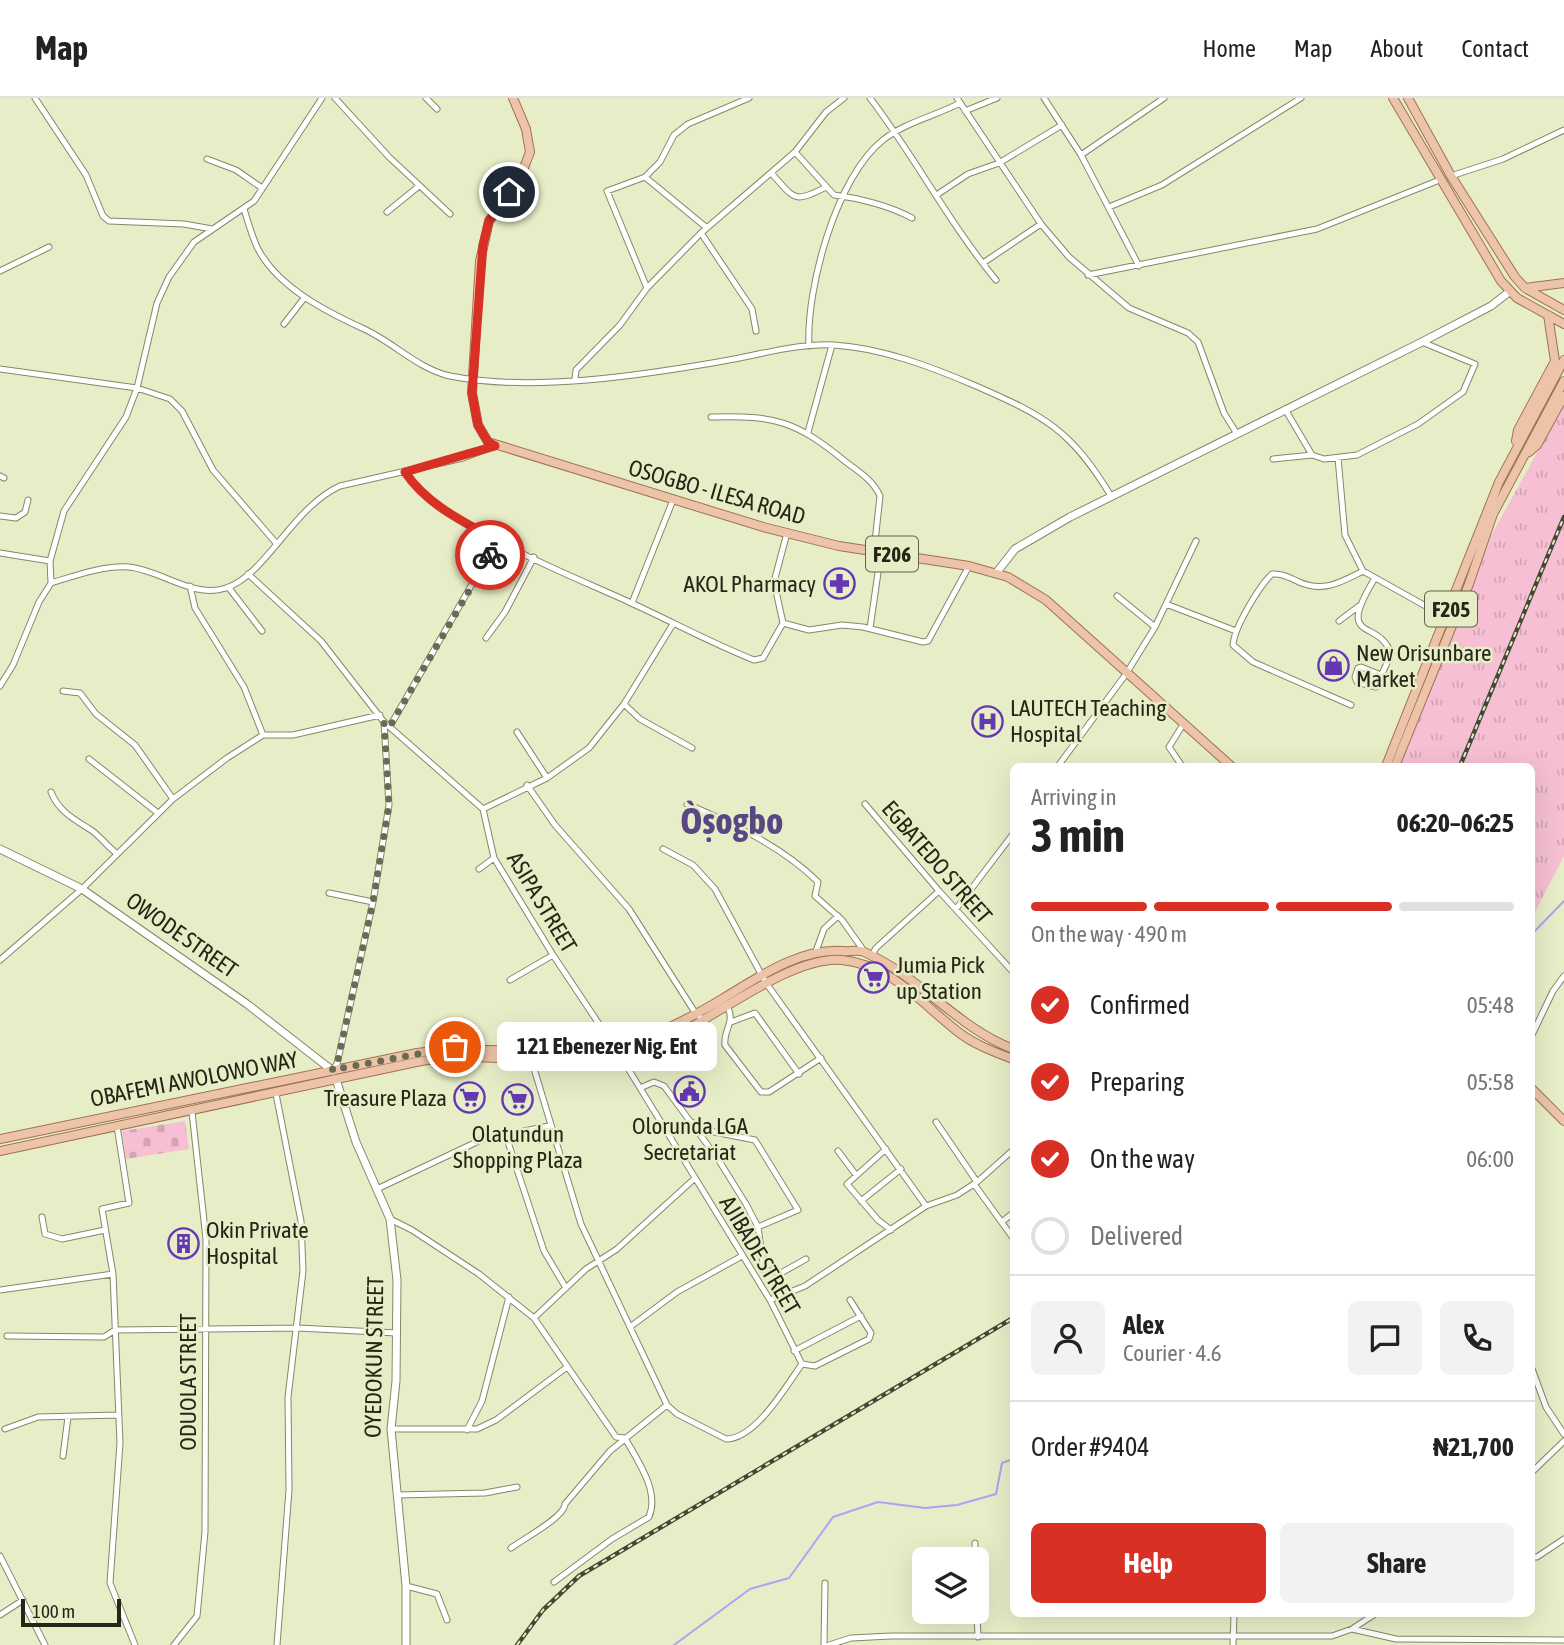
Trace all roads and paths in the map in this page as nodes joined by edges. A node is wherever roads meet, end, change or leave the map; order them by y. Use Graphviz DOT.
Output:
graph roads {
  1 [pos="35,98"];
  2 [pos="323,98"];
  3 [pos="335,98"];
  4 [pos="426,98"];
  5 [pos="513,98"];
  6 [pos="749,98"];
  7 [pos="844,98"];
  8 [pos="870,98"];
  9 [pos="997,98"];
  10 [pos="1044,98"];
  11 [pos="1164,98"];
  12 [pos="1301,98"];
  13 [pos="1393,98"];
  14 [pos="1408,98"];
  15 [pos="740,100"];
  16 [pos="958,100"];
  17 [pos="437,109"];
  18 [pos="965,111"];
  19 [pos="1062,125"];
  20 [pos="1564,130"];
  21 [pos="896,132"];
  22 [pos="795,152"];
  23 [pos="1081,155"];
  24 [pos="207,159"];
  25 [pos="999,163"];
  26 [pos="772,174"];
  27 [pos="1451,176"];
  28 [pos="645,177"];
  29 [pos="1441,179"];
  30 [pos="419,186"];
  31 [pos="825,187"];
  32 [pos="262,188"];
  33 [pos="938,194"];
  34 [pos="841,196"];
  35 [pos="1109,207"];
  36 [pos="244,209"];
  37 [pos="387,212"];
  38 [pos="450,214"];
  39 [pos="912,218"];
  40 [pos="1041,225"];
  41 [pos="707,228"];
  42 [pos="212,229"];
  43 [pos="701,233"];
  44 [pos="49,247"];
  45 [pos="982,263"];
  46 [pos="1139,266"];
  47 [pos="0,271"];
  48 [pos="1088,275"];
  49 [pos="996,280"];
  50 [pos="1564,283"];
  51 [pos="647,288"];
  52 [pos="1525,288"];
  53 [pos="1510,292"];
  54 [pos="304,297"];
  55 [pos="1564,310"];
  56 [pos="1548,315"];
  57 [pos="284,324"];
  58 [pos="1564,324"];
  59 [pos="756,331"];
  60 [pos="1422,342"];
  61 [pos="832,345"];
  62 [pos="809,346"];
  63 [pos="1564,360"];
  64 [pos="0,369"];
  65 [pos="475,379"];
  66 [pos="575,379"];
  67 [pos="1564,381"];
  68 [pos="137,388"];
  69 [pos="1564,396"];
  70 [pos="1285,409"];
  71 [pos="711,416"];
  72 [pos="808,432"];
  73 [pos="1237,434"];
  74 [pos="495,446"];
  75 [pos="1514,451"];
  76 [pos="1312,455"];
  77 [pos="1525,457"];
  78 [pos="1338,458"];
  79 [pos="1273,459"];
  80 [pos="405,472"];
  81 [pos="1111,496"];
  82 [pos="28,500"];
  83 [pos="673,500"];
  84 [pos="0,516"];
  85 [pos="787,533"];
  86 [pos="498,541"];
  87 [pos="1196,541"];
  88 [pos="276,543"];
  89 [pos="877,552"];
  90 [pos="0,553"];
  91 [pos="534,557"];
  92 [pos="51,561"];
  93 [pos="969,566"];
  94 [pos="1363,571"];
  95 [pos="996,572"];
  96 [pos="248,574"];
  97 [pos="1375,578"];
  98 [pos="51,583"];
  99 [pos="190,586"];
  100 [pos="229,587"];
  101 [pos="1117,596"];
  102 [pos="632,603"];
  103 [pos="1166,604"];
  104 [pos="1359,606"];
  105 [pos="1447,618"];
  106 [pos="1339,621"];
  107 [pos="783,623"];
  108 [pos="673,624"];
  109 [pos="1155,627"];
  110 [pos="870,628"];
  111 [pos="262,631"];
  112 [pos="1236,631"];
  113 [pos="486,638"];
  114 [pos="1126,674"];
  115 [pos="1381,675"];
  116 [pos="0,686"];
  117 [pos="63,691"];
  118 [pos="624,704"];
  119 [pos="1351,705"];
  120 [pos="380,715"];
  121 [pos="384,722"];
  122 [pos="1184,723"];
  123 [pos="390,726"];
  124 [pos="516,732"];
  125 [pos="263,735"];
  126 [pos="692,748"];
  127 [pos="89,760"];
  128 [pos="1060,763"];
  129 [pos="1180,763"];
  130 [pos="1228,763"];
  131 [pos="1386,763"];
  132 [pos="1396,763"];
  133 [pos="547,778"];
  134 [pos="527,785"];
  135 [pos="51,792"];
  136 [pos="173,799"];
  137 [pos="687,804"];
  138 [pos="865,804"];
  139 [pos="483,809"];
  140 [pos="158,813"];
  141 [pos="1010,838"];
  142 [pos="0,849"];
  143 [pos="663,849"];
  144 [pos="115,852"];
  145 [pos="494,859"];
  146 [pos="479,869"];
  147 [pos="82,888"];
  148 [pos="939,891"];
  149 [pos="329,893"];
  150 [pos="373,902"];
  151 [pos="956,909"];
  152 [pos="838,916"];
  153 [pos="815,954"];
  154 [pos="867,954"];
  155 [pos="552,955"];
  156 [pos="0,960"];
  157 [pos="1010,969"];
  158 [pos="762,973"];
  159 [pos="1564,976"];
  160 [pos="510,980"];
  161 [pos="766,983"];
  162 [pos="728,1008"];
  163 [pos="696,1014"];
  164 [pos="705,1021"];
  165 [pos="731,1023"];
  166 [pos="1535,1030"];
  167 [pos="1010,1047"];
  168 [pos="615,1048"];
  169 [pos="621,1057"];
  170 [pos="821,1058"];
  171 [pos="1010,1058"];
  172 [pos="533,1062"];
  173 [pos="334,1073"];
  174 [pos="799,1074"];
  175 [pos="640,1088"];
  176 [pos="1535,1092"];
  177 [pos="276,1094"];
  178 [pos="192,1112"];
  179 [pos="688,1121"];
  180 [pos="1564,1121"];
  181 [pos="936,1122"];
  182 [pos="117,1126"];
  183 [pos="550,1126"];
  184 [pos="505,1133"];
  185 [pos="0,1139"];
  186 [pos="886,1149"];
  187 [pos="0,1151"];
  188 [pos="838,1151"];
  189 [pos="1010,1153"];
  190 [pos="901,1169"];
  191 [pos="856,1175"];
  192 [pos="694,1179"];
  193 [pos="976,1183"];
  194 [pos="377,1189"];
  195 [pos="861,1201"];
  196 [pos="926,1206"];
  197 [pos="1010,1216"];
  198 [pos="42,1217"];
  199 [pos="390,1219"];
  200 [pos="1003,1222"];
  201 [pos="758,1227"];
  202 [pos="105,1230"];
  203 [pos="891,1230"];
  204 [pos="1010,1233"];
  205 [pos="742,1256"];
  206 [pos="806,1259"];
  207 [pos="596,1262"];
  208 [pos="764,1270"];
  209 [pos="113,1274"];
  210 [pos="755,1278"];
  211 [pos="566,1288"];
  212 [pos="0,1290"];
  213 [pos="509,1297"];
  214 [pos="770,1300"];
  215 [pos="850,1300"];
  216 [pos="862,1316"];
  217 [pos="534,1318"];
  218 [pos="630,1327"];
  219 [pos="205,1328"];
  220 [pos="298,1328"];
  221 [pos="115,1330"];
  222 [pos="397,1333"];
  223 [pos="7,1336"];
  224 [pos="794,1351"];
  225 [pos="802,1364"];
  226 [pos="567,1367"];
  227 [pos="1535,1377"];
  228 [pos="667,1405"];
  229 [pos="118,1415"];
  230 [pos="68,1417"];
  231 [pos="5,1429"];
  232 [pos="391,1429"];
  233 [pos="467,1430"];
  234 [pos="1564,1434"];
  235 [pos="625,1438"];
  236 [pos="1564,1441"];
  237 [pos="63,1456"];
  238 [pos="1535,1468"];
  239 [pos="517,1488"];
  240 [pos="397,1495"];
  241 [pos="1564,1539"];
  242 [pos="975,1543"];
  243 [pos="975,1547"];
  244 [pos="511,1549"];
  245 [pos="0,1556"];
  246 [pos="1535,1557"];
  247 [pos="554,1582"];
  248 [pos="825,1583"];
  249 [pos="406,1586"];
  250 [pos="23,1600"];
  251 [pos="0,1615"];
  252 [pos="1234,1617"];
  253 [pos="1370,1617"];
  254 [pos="447,1620"];
  255 [pos="977,1624"];
  256 [pos="1352,1629"];
  257 [pos="978,1637"];
  258 [pos="1088,1637"];
  259 [pos="1233,1637"];
  260 [pos="1564,1640"];
  261 [pos="1535,1643"];
  262 [pos="45,1645"];
  263 [pos="135,1645"];
  264 [pos="174,1645"];
  265 [pos="277,1645"];
  266 [pos="406,1645"];
  267 [pos="826,1645"];
  268 [pos="1091,1645"];
  269 [pos="1233,1645"];
  1 -- 42 [label="street"];
  2 -- 32 [label="street"];
  3 -- 30 [label="street"];
  4 -- 17 [label="street"];
  5 -- 65 [label="main road"];
  6 -- 15 [label="street"];
  7 -- 22 [label="street"];
  8 -- 21 [label="street"];
  9 -- 18 [label="street"];
  10 -- 19 [label="street"];
  11 -- 23 [label="street"];
  12 -- 35 [label="street"];
  13 -- 29 [label="main road"];
  14 -- 27 [label="main road"];
  15 -- 28 [label="street"];
  16 -- 18 [label="street"];
  16 -- 21 [label="street"];
  18 -- 25 [label="street"];
  19 -- 23 [label="street"];
  19 -- 25 [label="street"];
  20 -- 27 [label="street"];
  21 -- 33 [label="street"];
  21 -- 34 [label="street"];
  22 -- 26 [label="street"];
  22 -- 31 [label="street"];
  23 -- 35 [label="street"];
  24 -- 32 [label="street"];
  25 -- 33 [label="street"];
  25 -- 40 [label="street"];
  26 -- 31 [label="street"];
  26 -- 41 [label="street"];
  27 -- 29 [label="street"];
  27 -- 52 [label="main road"];
  28 -- 41 [label="street"];
  28 -- 51 [label="street"];
  29 -- 46 [label="street"];
  29 -- 53 [label="main road"];
  30 -- 37 [label="street"];
  30 -- 38 [label="street"];
  31 -- 34 [label="street"];
  32 -- 36 [label="street"];
  33 -- 45 [label="street"];
  34 -- 39 [label="street"];
  34 -- 62 [label="street"];
  35 -- 46 [label="street"];
  36 -- 42 [label="street"];
  36 -- 54 [label="street"];
  40 -- 45 [label="street"];
  40 -- 48 [label="street"];
  41 -- 43 [label="street"];
  42 -- 68 [label="street"];
  43 -- 51 [label="street"];
  43 -- 59 [label="street"];
  44 -- 47 [label="street"];
  45 -- 49 [label="street"];
  46 -- 48 [label="street"];
  48 -- 73 [label="street"];
  50 -- 52 [label="main road"];
  51 -- 66 [label="street"];
  52 -- 55 [label="main road"];
  53 -- 56 [label="main road"];
  53 -- 60 [label="street"];
  54 -- 57 [label="street"];
  54 -- 65 [label="street"];
  56 -- 58 [label="main road"];
  56 -- 75 [label="main road"];
  60 -- 70 [label="street"];
  60 -- 78 [label="street"];
  61 -- 62 [label="street"];
  61 -- 72 [label="street"];
  61 -- 81 [label="street"];
  62 -- 66 [label="street"];
  63 -- 75 [label="main road, F205"];
  64 -- 68 [label="street"];
  65 -- 66 [label="street"];
  65 -- 74 [label="main road"];
  67 -- 77 [label="main road"];
  68 -- 88 [label="street"];
  68 -- 92 [label="street"];
  69 -- 77 [label="main road"];
  70 -- 73 [label="street"];
  70 -- 76 [label="street"];
  71 -- 72 [label="street"];
  72 -- 89 [label="street"];
  73 -- 81 [label="street"];
  74 -- 80 [label="street"];
  74 -- 83 [label="main road, OSOGBO - ILESA ROAD / F206"];
  75 -- 105 [label="main road, F205"];
  76 -- 78 [label="street"];
  76 -- 79 [label="street"];
  77 -- 132 [label="main road"];
  78 -- 94 [label="street"];
  80 -- 86 [label="street"];
  80 -- 88 [label="street"];
  81 -- 95 [label="street"];
  82 -- 84 [label="street"];
  83 -- 85 [label="main road, OSOGBO - ILESA ROAD / F206"];
  83 -- 102 [label="street"];
  85 -- 89 [label="main road, OSOGBO - ILESA ROAD / F206"];
  85 -- 107 [label="street"];
  86 -- 91 [label="street"];
  86 -- 123 [label="street"];
  87 -- 103 [label="street"];
  88 -- 96 [label="street"];
  89 -- 93 [label="main road, OSOGBO - ILESA ROAD / F206"];
  89 -- 110 [label="street"];
  90 -- 92 [label="street"];
  91 -- 102 [label="street"];
  91 -- 113 [label="street"];
  92 -- 98 [label="street"];
  93 -- 95 [label="main road, OSOGBO - ILESA ROAD / F206"];
  93 -- 110 [label="street"];
  94 -- 97 [label="street"];
  94 -- 112 [label="street"];
  95 -- 114 [label="main road, OSOGBO - ILESA ROAD / F206"];
  96 -- 100 [label="street"];
  96 -- 120 [label="street"];
  97 -- 104 [label="street"];
  97 -- 105 [label="street"];
  98 -- 99 [label="street"];
  98 -- 116 [label="street"];
  99 -- 100 [label="street"];
  99 -- 125 [label="street"];
  100 -- 111 [label="street"];
  101 -- 109 [label="street"];
  102 -- 108 [label="street"];
  103 -- 109 [label="street"];
  103 -- 112 [label="street"];
  104 -- 106 [label="street"];
  104 -- 115 [label="street"];
  105 -- 131 [label="main road, F205"];
  107 -- 108 [label="street"];
  107 -- 110 [label="street"];
  108 -- 118 [label="street"];
  109 -- 114 [label="street"];
  112 -- 119 [label="street"];
  114 -- 122 [label="main road, OSOGBO - ILESA ROAD / F206"];
  114 -- 128 [label="street"];
  115 -- 115 [label="street"];
  117 -- 136 [label="street"];
  118 -- 126 [label="street"];
  118 -- 133 [label="street"];
  120 -- 121 [label="street"];
  120 -- 125 [label="street"];
  121 -- 123 [label="street"];
  121 -- 150 [label="street"];
  122 -- 129 [label="street"];
  122 -- 130 [label="main road, OSOGBO - ILESA ROAD / F206"];
  123 -- 139 [label="street"];
  124 -- 133 [label="street"];
  125 -- 136 [label="street"];
  127 -- 140 [label="street"];
  133 -- 134 [label="street"];
  134 -- 139 [label="street"];
  134 -- 163 [label="street"];
  135 -- 144 [label="street"];
  136 -- 140 [label="street"];
  137 -- 152 [label="street"];
  138 -- 148 [label="street, EGBATEDO STREET"];
  139 -- 145 [label="street, ASIPA STREET"];
  140 -- 144 [label="street"];
  141 -- 151 [label="street"];
  142 -- 147 [label="street, OWODE STREET"];
  143 -- 158 [label="street"];
  144 -- 147 [label="street"];
  145 -- 146 [label="street"];
  145 -- 155 [label="street, ASIPA STREET"];
  147 -- 156 [label="street"];
  147 -- 173 [label="street, OWODE STREET"];
  148 -- 151 [label="street, EGBATEDO STREET"];
  148 -- 154 [label="street"];
  149 -- 150 [label="street"];
  150 -- 173 [label="street"];
  151 -- 157 [label="street, EGBATEDO STREET"];
  152 -- 153 [label="street"];
  152 -- 154 [label="street"];
  153 -- 154 [label="main road, OBAFEMI AWOLOWO WAY"];
  153 -- 158 [label="main road, OBAFEMI AWOLOWO WAY"];
  154 -- 167 [label="main road, OBAFEMI AWOLOWO WAY"];
  155 -- 160 [label="street"];
  155 -- 168 [label="street, ASIPA STREET"];
  158 -- 161 [label="street"];
  158 -- 163 [label="main road, OBAFEMI AWOLOWO WAY"];
  159 -- 166 [label="street"];
  161 -- 162 [label="main road, OBAFEMI AWOLOWO WAY"];
  161 -- 170 [label="street"];
  161 -- 171 [label="main road, OBAFEMI AWOLOWO WAY"];
  162 -- 164 [label="main road, OBAFEMI AWOLOWO WAY"];
  162 -- 165 [label="street"];
  163 -- 164 [label="street"];
  163 -- 168 [label="main road, OBAFEMI AWOLOWO WAY"];
  164 -- 169 [label="main road, OBAFEMI AWOLOWO WAY"];
  165 -- 174 [label="street"];
  165 -- 174 [label="street"];
  168 -- 173 [label="main road, OBAFEMI AWOLOWO WAY"];
  169 -- 172 [label="main road, OBAFEMI AWOLOWO WAY"];
  169 -- 175 [label="street, AJIBADE STREET"];
  170 -- 174 [label="street"];
  170 -- 186 [label="street"];
  172 -- 173 [label="main road, OBAFEMI AWOLOWO WAY"];
  172 -- 183 [label="street"];
  173 -- 177 [label="main road, OBAFEMI AWOLOWO WAY"];
  173 -- 185 [label="main road, OBAFEMI AWOLOWO WAY"];
  173 -- 194 [label="street, OYEDOKUN STREET"];
  175 -- 179 [label="street"];
  175 -- 192 [label="street, AJIBADE STREET"];
  176 -- 180 [label="main road"];
  177 -- 178 [label="main road, OBAFEMI AWOLOWO WAY"];
  177 -- 220 [label="street"];
  178 -- 182 [label="main road, OBAFEMI AWOLOWO WAY"];
  178 -- 219 [label="street, ODUOLA STREET"];
  179 -- 201 [label="street"];
  179 -- 201 [label="street"];
  181 -- 193 [label="street"];
  182 -- 187 [label="main road, OBAFEMI AWOLOWO WAY"];
  182 -- 202 [label="street"];
  183 -- 184 [label="street"];
  183 -- 207 [label="street"];
  184 -- 194 [label="street"];
  184 -- 211 [label="street"];
  186 -- 190 [label="street"];
  186 -- 191 [label="street"];
  188 -- 191 [label="street"];
  189 -- 193 [label="street"];
  190 -- 195 [label="street"];
  190 -- 196 [label="street"];
  191 -- 195 [label="street"];
  192 -- 205 [label="street, AJIBADE STREET"];
  192 -- 207 [label="street"];
  193 -- 196 [label="street"];
  193 -- 200 [label="street"];
  194 -- 199 [label="street, OYEDOKUN STREET"];
  195 -- 203 [label="street"];
  196 -- 203 [label="street"];
  197 -- 200 [label="street"];
  198 -- 202 [label="street"];
  199 -- 213 [label="street"];
  199 -- 222 [label="street, OYEDOKUN STREET"];
  200 -- 204 [label="street"];
  201 -- 208 [label="street"];
  202 -- 209 [label="street"];
  203 -- 214 [label="street"];
  205 -- 210 [label="street, AJIBADE STREET"];
  205 -- 218 [label="street"];
  206 -- 208 [label="street"];
  207 -- 211 [label="street"];
  207 -- 218 [label="street"];
  208 -- 210 [label="street"];
  209 -- 212 [label="street"];
  209 -- 221 [label="street"];
  210 -- 214 [label="street, AJIBADE STREET"];
  211 -- 217 [label="street"];
  213 -- 217 [label="street"];
  213 -- 233 [label="street"];
  214 -- 224 [label="street, AJIBADE STREET"];
  215 -- 216 [label="street"];
  216 -- 224 [label="street"];
  216 -- 225 [label="street"];
  217 -- 226 [label="street"];
  218 -- 228 [label="street"];
  219 -- 220 [label="street"];
  219 -- 221 [label="street"];
  219 -- 264 [label="street, ODUOLA STREET"];
  220 -- 222 [label="street"];
  220 -- 265 [label="street"];
  221 -- 223 [label="street"];
  221 -- 229 [label="street"];
  222 -- 232 [label="street, OYEDOKUN STREET"];
  224 -- 225 [label="street, AJIBADE STREET"];
  225 -- 228 [label="street"];
  226 -- 233 [label="street"];
  226 -- 235 [label="street"];
  227 -- 234 [label="street"];
  228 -- 235 [label="street"];
  229 -- 230 [label="street"];
  229 -- 263 [label="street"];
  230 -- 231 [label="street"];
  230 -- 237 [label="street"];
  232 -- 233 [label="street"];
  232 -- 240 [label="street, OYEDOKUN STREET"];
  235 -- 244 [label="street"];
  235 -- 247 [label="street"];
  236 -- 238 [label="street"];
  239 -- 240 [label="street"];
  240 -- 249 [label="street, OYEDOKUN STREET"];
  241 -- 246 [label="street"];
  242 -- 243 [label="street"];
  245 -- 250 [label="street"];
  248 -- 267 [label="street"];
  249 -- 254 [label="street"];
  249 -- 266 [label="street, OYEDOKUN STREET"];
  250 -- 251 [label="street"];
  250 -- 262 [label="street"];
  252 -- 259 [label="street"];
  253 -- 256 [label="street"];
  255 -- 257 [label="street"];
  256 -- 259 [label="street"];
  256 -- 261 [label="street"];
  257 -- 258 [label="street"];
  257 -- 267 [label="street"];
  258 -- 259 [label="street"];
  258 -- 268 [label="street"];
  259 -- 269 [label="street"];
  260 -- 261 [label="street"];
}
